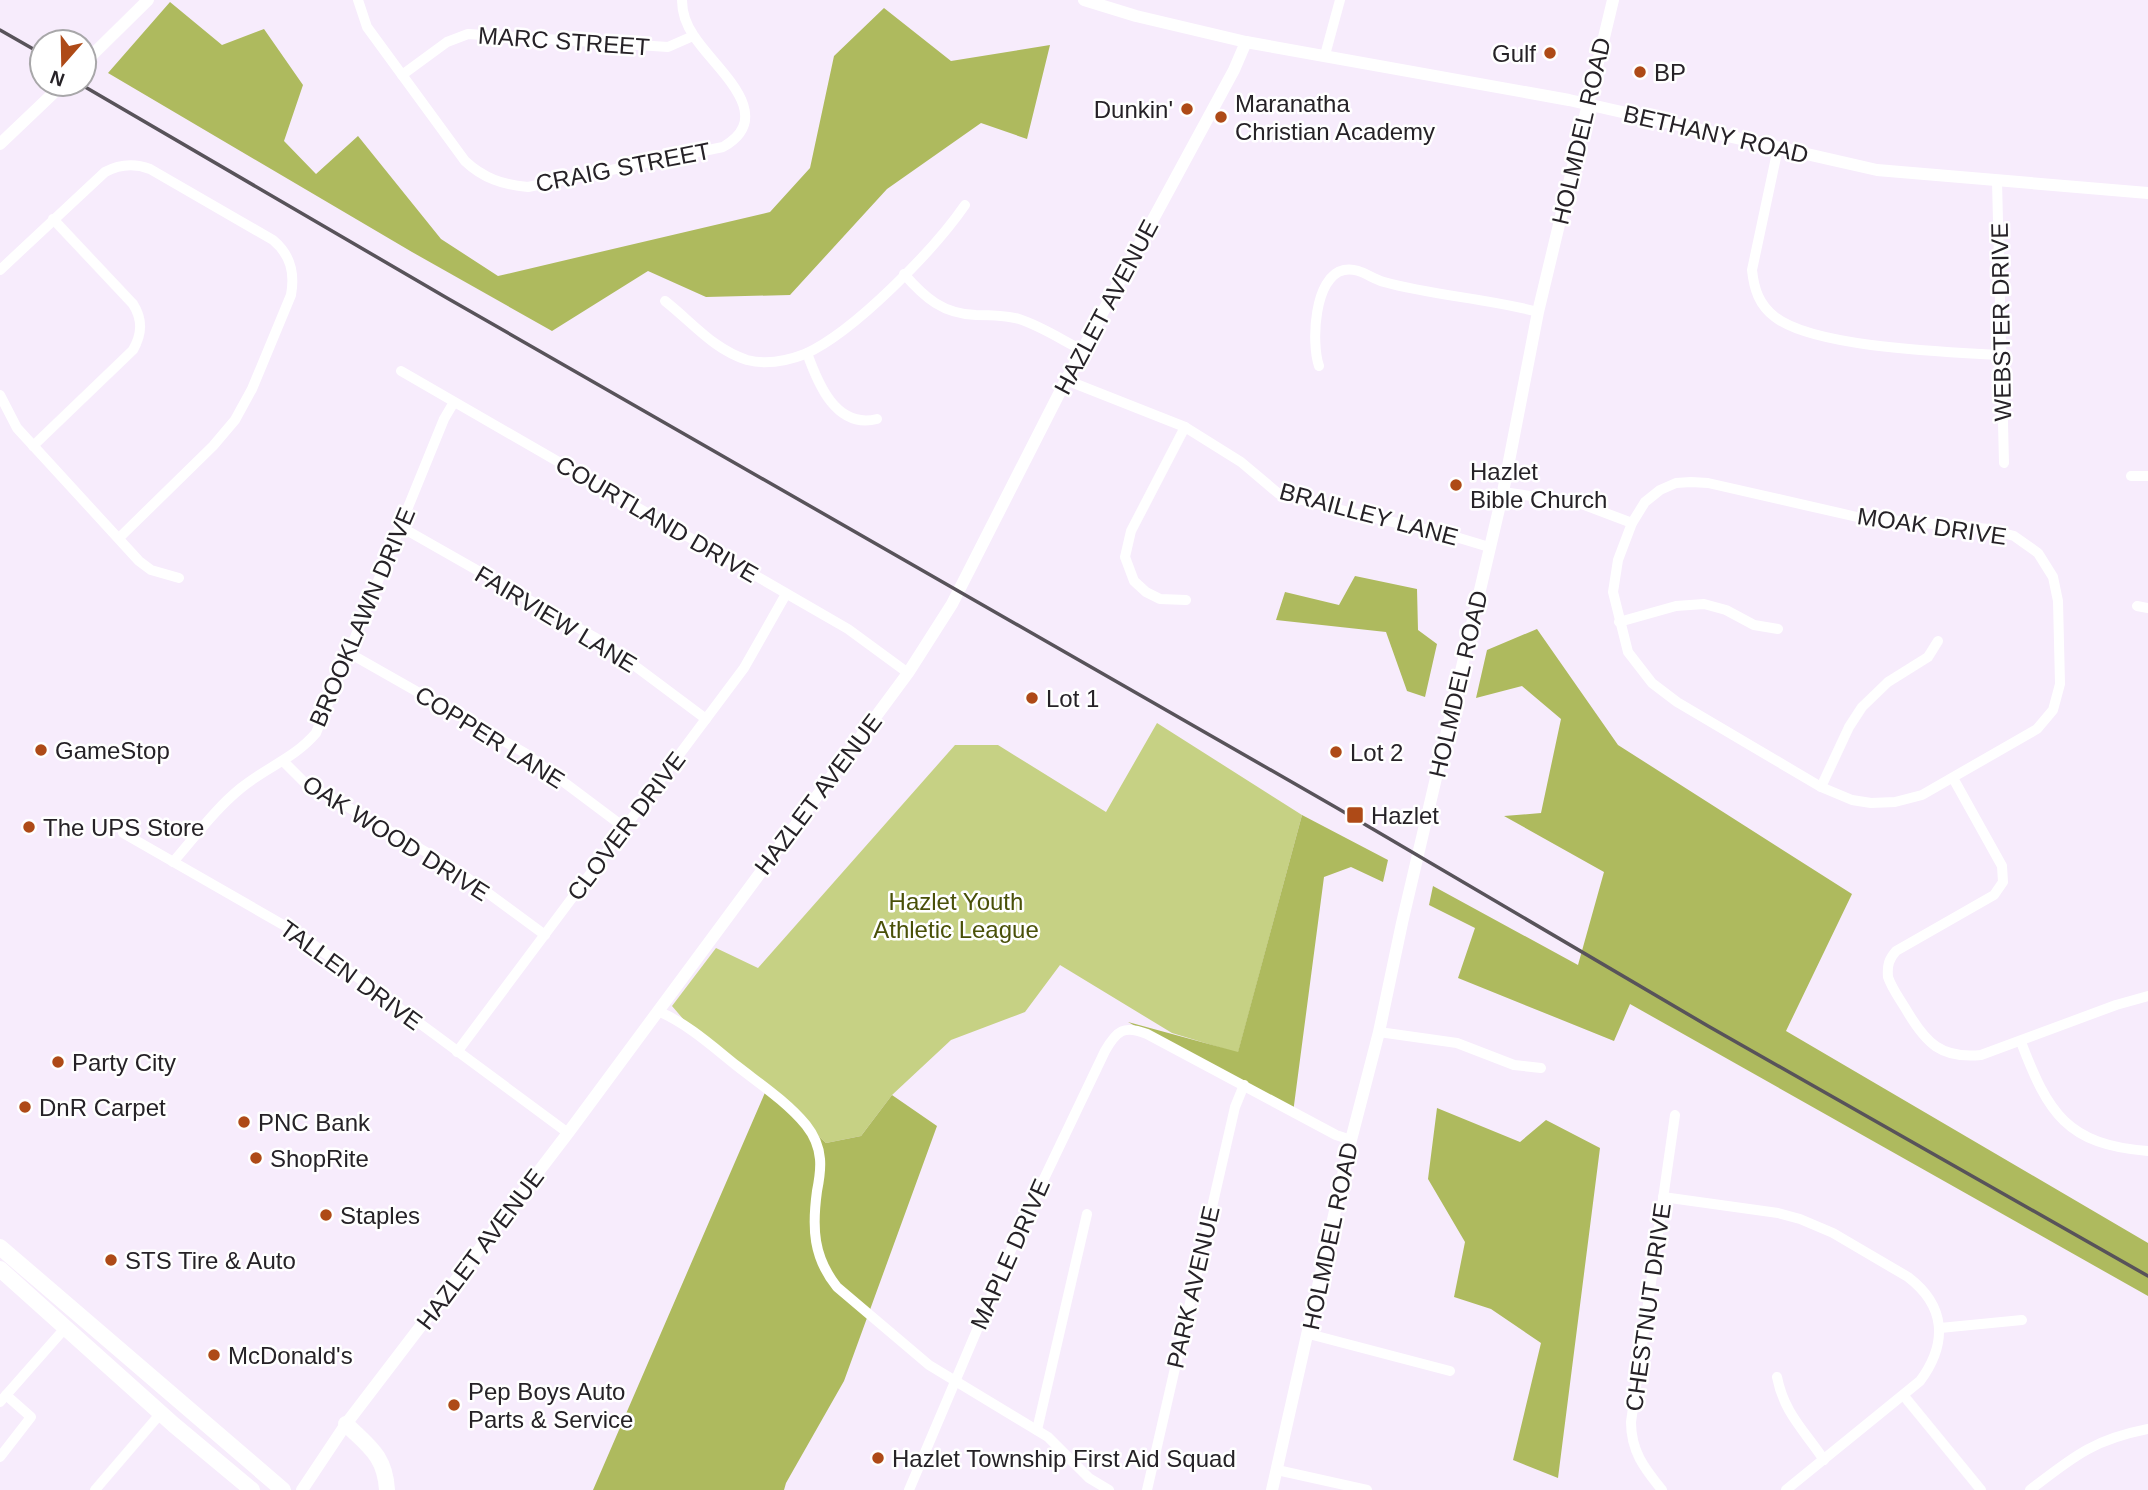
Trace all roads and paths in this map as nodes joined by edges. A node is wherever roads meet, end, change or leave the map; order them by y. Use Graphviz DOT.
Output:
graph roads {
  1 [pos="148,0"];
  2 [pos="358,0"];
  3 [pos="682,0"];
  4 [pos="1084,0"];
  5 [pos="1340,0"];
  6 [pos="1613,0"];
  7 [pos="693,36"];
  8 [pos="1246,42"];
  9 [pos="98,49"];
  10 [pos="1325,55"];
  11 [pos="402,75"];
  12 [pos="48,98"];
  13 [pos="1586,104"];
  14 [pos="0,144"];
  15 [pos="1778,148"];
  16 [pos="1997,181"];
  17 [pos="2148,193"];
  18 [pos="965,205"];
  19 [pos="53,219"];
  20 [pos="0,270"];
  21 [pos="904,274"];
  22 [pos="665,301"];
  23 [pos="1538,312"];
  24 [pos="1082,350"];
  25 [pos="807,353"];
  26 [pos="2001,355"];
  27 [pos="1319,366"];
  28 [pos="401,371"];
  29 [pos="1066,380"];
  30 [pos="0,395"];
  31 [pos="454,402"];
  32 [pos="877,419"];
  33 [pos="1185,427"];
  34 [pos="33,446"];
  35 [pos="2004,463"];
  36 [pos="2132,477"];
  37 [pos="2148,477"];
  38 [pos="1503,492"];
  39 [pos="1632,523"];
  40 [pos="401,527"];
  41 [pos="119,538"];
  42 [pos="1489,547"];
  43 [pos="179,578"];
  44 [pos="786,594"];
  45 [pos="1186,600"];
  46 [pos="1619,622"];
  47 [pos="1779,629"];
  48 [pos="1938,641"];
  49 [pos="349,653"];
  50 [pos="908,673"];
  51 [pos="706,719"];
  52 [pos="284,762"];
  53 [pos="1953,778"];
  54 [pos="1821,787"];
  55 [pos="625,828"];
  56 [pos="123,833"];
  57 [pos="173,862"];
  58 [pos="545,935"];
  59 [pos="2148,996"];
  60 [pos="658,1011"];
  61 [pos="1379,1032"];
  62 [pos="2021,1042"];
  63 [pos="457,1052"];
  64 [pos="1541,1068"];
  65 [pos="1244,1085"];
  66 [pos="1675,1115"];
  67 [pos="568,1133"];
  68 [pos="1351,1140"];
  69 [pos="2148,1151"];
  70 [pos="1664,1197"];
  71 [pos="1087,1214"];
  72 [pos="0,1247"];
  73 [pos="0,1269"];
  74 [pos="2022,1320"];
  75 [pos="66,1327"];
  76 [pos="1940,1328"];
  77 [pos="1309,1334"];
  78 [pos="1450,1371"];
  79 [pos="1777,1377"];
  80 [pos="955,1381"];
  81 [pos="1904,1396"];
  82 [pos="3,1398"];
  83 [pos="161,1413"];
  84 [pos="346,1424"];
  85 [pos="2148,1429"];
  86 [pos="1037,1430"];
  87 [pos="0,1457"];
  88 [pos="1824,1460"];
  89 [pos="1277,1470"];
  90 [pos="96,1490"];
  91 [pos="252,1490"];
  92 [pos="283,1490"];
  93 [pos="302,1490"];
  94 [pos="387,1490"];
  95 [pos="909,1490"];
  96 [pos="1109,1490"];
  97 [pos="1147,1490"];
  98 [pos="1272,1490"];
  99 [pos="1367,1490"];
  100 [pos="1662,1490"];
  101 [pos="1786,1490"];
  102 [pos="1981,1490"];
  103 [pos="2030,1490"];
  1 -- 9 [label="street"];
  2 -- 11 [label="street, CRAIG STREET"];
  3 -- 7 [label="street, CRAIG STREET"];
  4 -- 8 [label="street, BETHANY ROAD"];
  5 -- 10 [label="street"];
  6 -- 13 [label="street, HOLMDEL ROAD"];
  7 -- 11 [label="street, MARC STREET"];
  7 -- 11 [label="street, CRAIG STREET"];
  8 -- 10 [label="street, BETHANY ROAD"];
  8 -- 24 [label="street, HAZLET AVENUE"];
  10 -- 13 [label="street, BETHANY ROAD"];
  12 -- 14 [label="street"];
  13 -- 15 [label="street, BETHANY ROAD"];
  13 -- 23 [label="street, HOLMDEL ROAD"];
  15 -- 16 [label="street, BETHANY ROAD"];
  15 -- 26 [label="street"];
  16 -- 17 [label="street, BETHANY ROAD"];
  16 -- 26 [label="street, WEBSTER DRIVE"];
  18 -- 21 [label="street"];
  19 -- 20 [label="street"];
  19 -- 34 [label="street"];
  19 -- 41 [label="street"];
  21 -- 24 [label="street"];
  21 -- 25 [label="street"];
  22 -- 25 [label="street"];
  23 -- 27 [label="street"];
  23 -- 38 [label="street, HOLMDEL ROAD"];
  24 -- 29 [label="street, HAZLET AVENUE"];
  25 -- 32 [label="street"];
  26 -- 35 [label="street, WEBSTER DRIVE"];
  28 -- 31 [label="street, COURTLAND DRIVE"];
  29 -- 33 [label="street, BRAILLEY LANE"];
  29 -- 50 [label="street, HAZLET AVENUE"];
  30 -- 34 [label="street"];
  31 -- 40 [label="street, BROOKLAWN DRIVE"];
  31 -- 44 [label="street, COURTLAND DRIVE"];
  33 -- 42 [label="street, BRAILLEY LANE"];
  33 -- 45 [label="street"];
  34 -- 41 [label="street"];
  36 -- 37 [label="street"];
  38 -- 39 [label="street"];
  38 -- 42 [label="street, HOLMDEL ROAD"];
  39 -- 46 [label="street, MOAK DRIVE"];
  39 -- 53 [label="street, MOAK DRIVE"];
  40 -- 49 [label="street, BROOKLAWN DRIVE"];
  40 -- 51 [label="street, FAIRVIEW LANE"];
  41 -- 43 [label="street"];
  42 -- 61 [label="street, HOLMDEL ROAD"];
  44 -- 50 [label="street, COURTLAND DRIVE"];
  44 -- 51 [label="street, CLOVER DRIVE"];
  46 -- 47 [label="street"];
  46 -- 54 [label="street, MOAK DRIVE"];
  48 -- 54 [label="street"];
  49 -- 52 [label="street, BROOKLAWN DRIVE"];
  49 -- 55 [label="street, COPPER LANE"];
  50 -- 60 [label="street, HAZLET AVENUE"];
  51 -- 55 [label="street, CLOVER DRIVE"];
  52 -- 57 [label="street, BROOKLAWN DRIVE"];
  52 -- 58 [label="street, OAK WOOD DRIVE"];
  53 -- 54 [label="street, MOAK DRIVE"];
  53 -- 62 [label="street"];
  55 -- 58 [label="street, CLOVER DRIVE"];
  56 -- 57 [label="street, TALLEN DRIVE"];
  57 -- 63 [label="street, TALLEN DRIVE"];
  58 -- 63 [label="street, CLOVER DRIVE"];
  59 -- 62 [label="street"];
  60 -- 67 [label="street, HAZLET AVENUE"];
  60 -- 80 [label="street"];
  61 -- 64 [label="street"];
  61 -- 68 [label="street, HOLMDEL ROAD"];
  62 -- 69 [label="street"];
  63 -- 67 [label="street, TALLEN DRIVE"];
  65 -- 68 [label="street"];
  65 -- 80 [label="street, MAPLE DRIVE"];
  65 -- 97 [label="street, PARK AVENUE"];
  66 -- 70 [label="street, CHESTNUT DRIVE"];
  67 -- 84 [label="street, HAZLET AVENUE"];
  68 -- 77 [label="street, HOLMDEL ROAD"];
  70 -- 76 [label="street"];
  70 -- 100 [label="street, CHESTNUT DRIVE"];
  71 -- 86 [label="street"];
  72 -- 92 [label="highway"];
  73 -- 75 [label="highway"];
  74 -- 76 [label="street"];
  75 -- 82 [label="street"];
  75 -- 83 [label="highway"];
  76 -- 81 [label="street"];
  77 -- 78 [label="street"];
  77 -- 89 [label="street, HOLMDEL ROAD"];
  79 -- 88 [label="street"];
  80 -- 86 [label="street"];
  80 -- 95 [label="street, MAPLE DRIVE"];
  81 -- 88 [label="street"];
  81 -- 102 [label="street"];
  82 -- 87 [label="street"];
  83 -- 90 [label="street"];
  83 -- 91 [label="highway"];
  84 -- 93 [label="street, HAZLET AVENUE"];
  84 -- 94 [label="highway"];
  85 -- 103 [label="street"];
  86 -- 96 [label="street"];
  88 -- 101 [label="street"];
  89 -- 98 [label="street, HOLMDEL ROAD"];
  89 -- 99 [label="street"];
}
